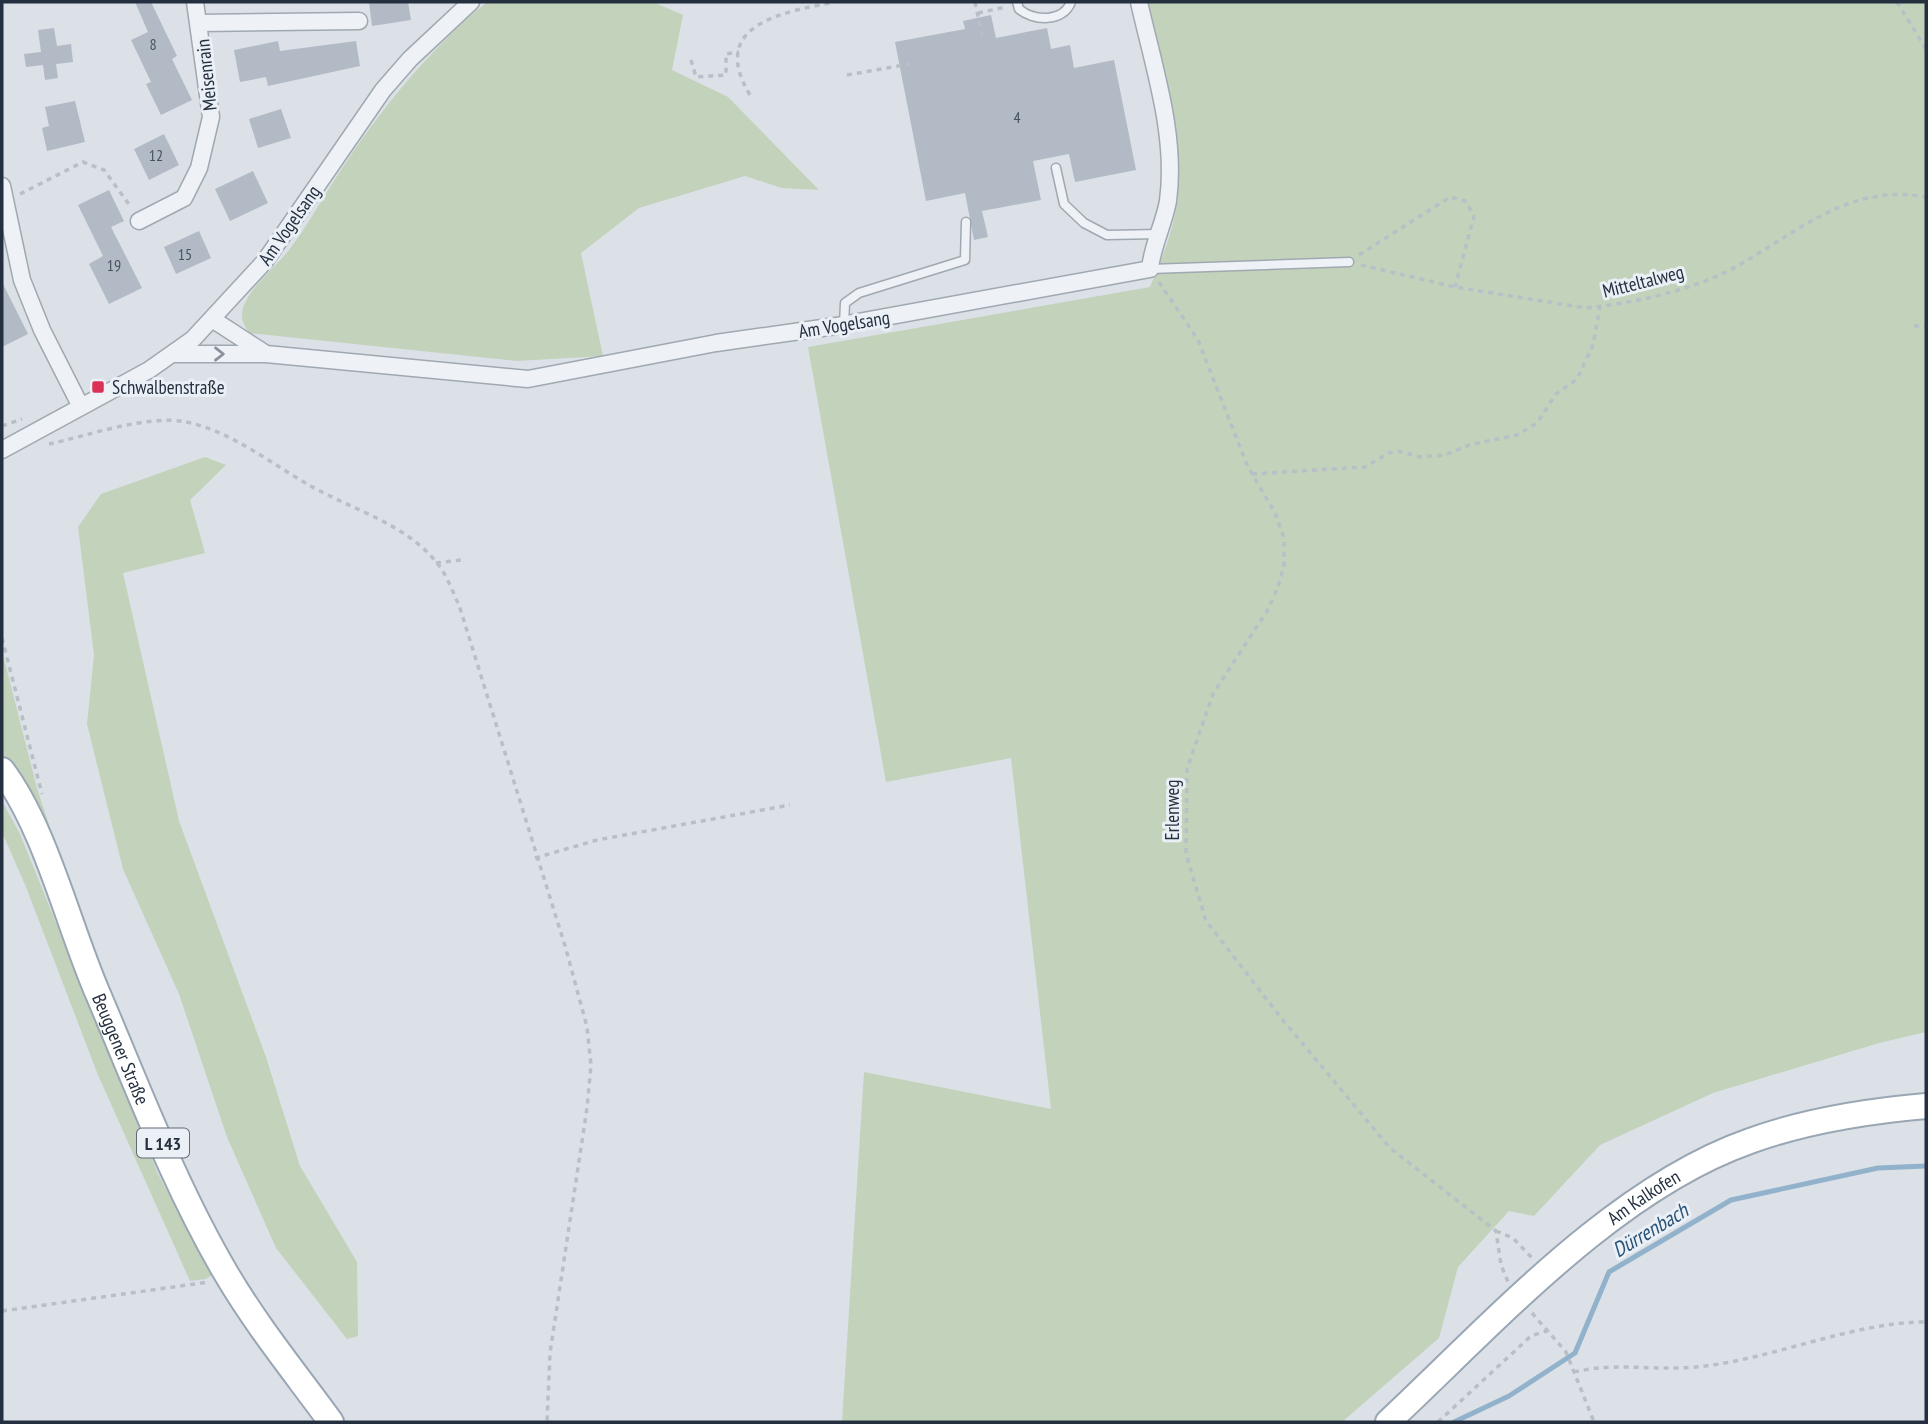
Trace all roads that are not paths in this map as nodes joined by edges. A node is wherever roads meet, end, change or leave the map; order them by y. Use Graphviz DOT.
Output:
graph roads {
  1 [pos="195,2"];
  2 [pos="471,2"];
  3 [pos="1071,2"];
  4 [pos="1139,2"];
  5 [pos="1018,3"];
  6 [pos="359,21"];
  7 [pos="200,23"];
  8 [pos="1056,168"];
  9 [pos="3,193"];
  10 [pos="139,221"];
  11 [pos="966,222"];
  12 [pos="1160,234"];
  13 [pos="1349,262"];
  14 [pos="1150,269"];
  15 [pos="212,318"];
  16 [pos="845,325"];
  17 [pos="173,354"];
  18 [pos="266,354"];
  19 [pos="80,405"];
  20 [pos="2,450"];
  21 [pos="2,770"];
  22 [pos="1926,1106"];
  23 [pos="331,1422"];
  24 [pos="1388,1422"];
  1 -- 7 [label="street, Meisenrain"];
  2 -- 15 [label="street, Am Vogelsang"];
  3 -- 5 [label="lane"];
  4 -- 12 [label="street"];
  6 -- 7 [label="street, Meisenrain"];
  7 -- 10 [label="street, Meisenrain"];
  8 -- 12 [label="lane"];
  9 -- 19 [label="street"];
  11 -- 16 [label="lane"];
  12 -- 14 [label="street"];
  13 -- 14 [label="lane"];
  14 -- 16 [label="street, Am Vogelsang"];
  15 -- 17 [label="street, Am Vogelsang"];
  15 -- 18 [label="street, Am Vogelsang"];
  16 -- 18 [label="street, Am Vogelsang"];
  17 -- 18 [label="street, Am Vogelsang, one-way"];
  17 -- 19 [label="street, Am Vogelsang"];
  19 -- 20 [label="street, Am Vogelsang"];
  21 -- 23 [label="main road, Beuggener Straße / L 143"];
  22 -- 24 [label="main road, Am Kalkofen"];
}
